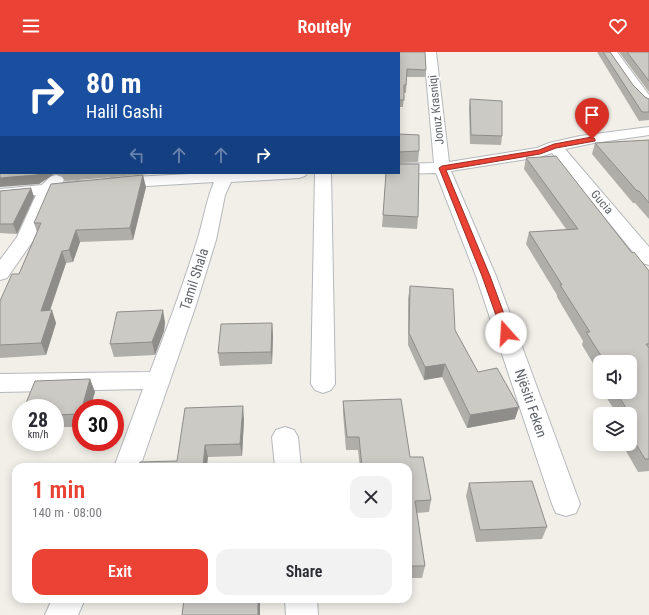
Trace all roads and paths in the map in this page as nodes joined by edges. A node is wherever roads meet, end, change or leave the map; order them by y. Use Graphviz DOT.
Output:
graph roads {
  1 [pos="430,52"];
  2 [pos="611,52"];
  3 [pos="649,103"];
  4 [pos="649,131"];
  5 [pos="554,146"];
  6 [pos="442,168"];
  7 [pos="400,169"];
  8 [pos="61,174"];
  9 [pos="280,174"];
  10 [pos="323,174"];
  11 [pos="160,176"];
  12 [pos="225,177"];
  13 [pos="47,189"];
  14 [pos="0,194"];
  15 [pos="649,259"];
  16 [pos="0,274"];
  17 [pos="159,380"];
  18 [pos="0,383"];
  19 [pos="323,384"];
  20 [pos="285,437"];
  21 [pos="128,463"];
  22 [pos="288,463"];
  23 [pos="566,504"];
  24 [pos="67,603"];
  25 [pos="301,603"];
  26 [pos="61,615"];
  27 [pos="302,615"];
  1 -- 6 [label="street, Jonuz Krasniqi"];
  2 -- 3 [label="street"];
  4 -- 5 [label="street"];
  5 -- 6 [label="street"];
  5 -- 15 [label="street, Gucia"];
  6 -- 7 [label="street"];
  6 -- 23 [label="street, Njësiti Feken"];
  8 -- 13 [label="street"];
  9 -- 12 [label="street"];
  10 -- 19 [label="street"];
  11 -- 12 [label="street"];
  11 -- 13 [label="street"];
  12 -- 17 [label="street, Tamil Shala"];
  13 -- 14 [label="street"];
  13 -- 16 [label="street"];
  17 -- 18 [label="street"];
  17 -- 21 [label="street, Tamil Shala"];
  20 -- 22 [label="street"];
  24 -- 26 [label="street"];
  25 -- 27 [label="street"];
}
